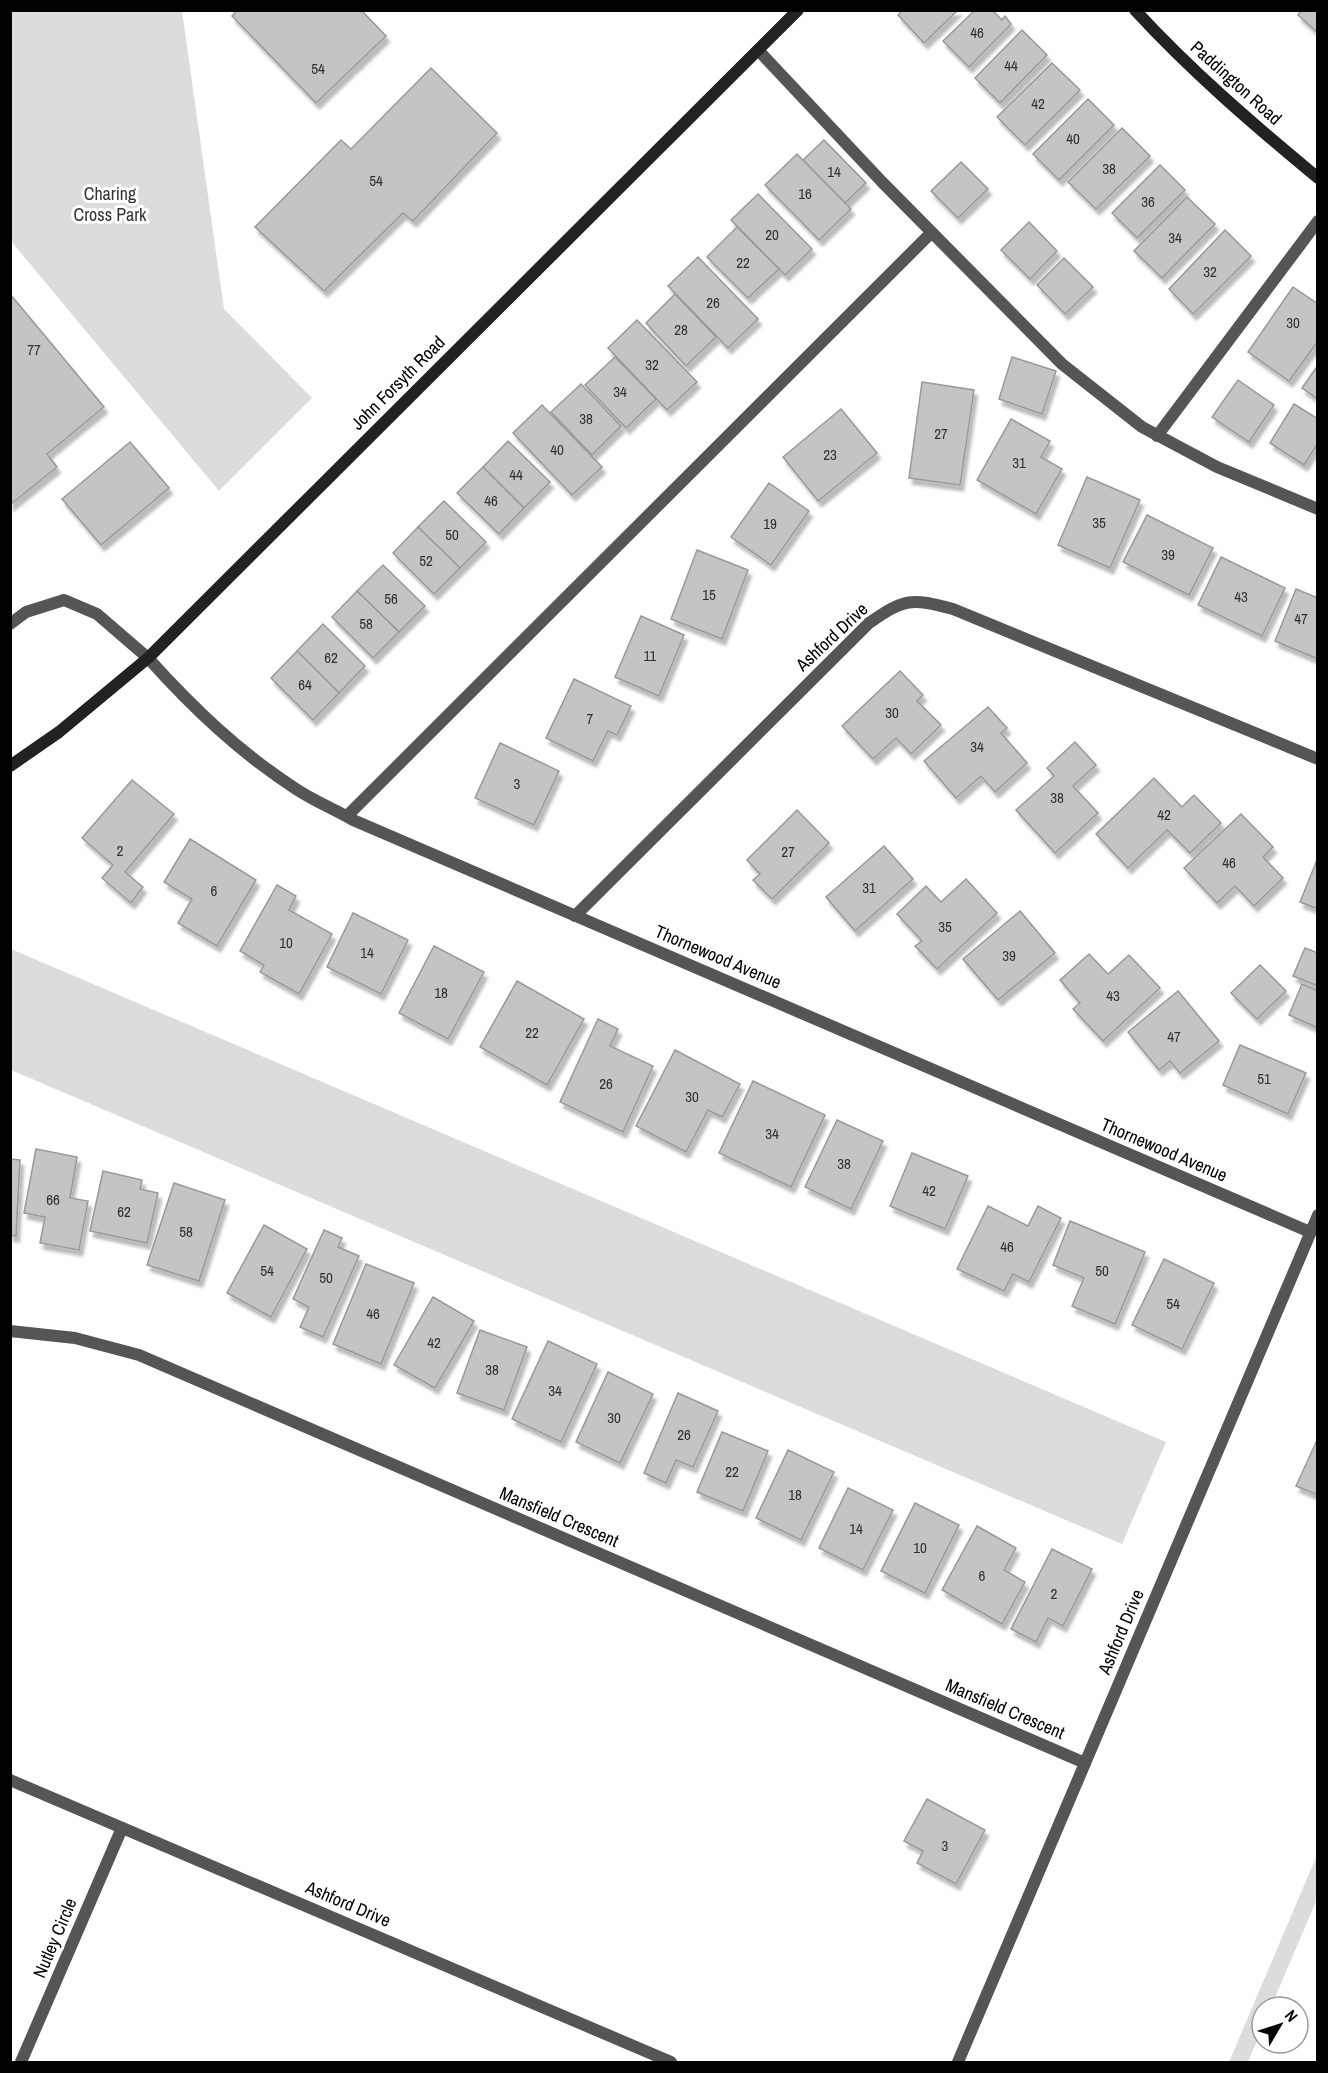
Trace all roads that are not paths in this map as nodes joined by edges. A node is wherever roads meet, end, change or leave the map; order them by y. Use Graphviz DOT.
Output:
graph roads {
  1 [pos="798,10"];
  2 [pos="1135,10"];
  3 [pos="758,50"];
  4 [pos="1317,178"];
  5 [pos="1317,222"];
  6 [pos="931,233"];
  7 [pos="1157,436"];
  8 [pos="1317,509"];
  9 [pos="10,624"];
  10 [pos="148,658"];
  11 [pos="1317,759"];
  12 [pos="10,766"];
  13 [pos="347,816"];
  14 [pos="575,916"];
  15 [pos="1317,1215"];
  16 [pos="1310,1232"];
  17 [pos="10,1331"];
  18 [pos="1085,1763"];
  19 [pos="10,1780"];
  20 [pos="123,1828"];
  21 [pos="21,2062"];
  22 [pos="671,2062"];
  23 [pos="958,2062"];
  1 -- 3 [label="street, John Forsyth Road"];
  2 -- 4 [label="street, Paddington Road"];
  3 -- 6 [label="street"];
  3 -- 10 [label="street, John Forsyth Road"];
  5 -- 7 [label="street"];
  6 -- 7 [label="street"];
  6 -- 13 [label="street"];
  7 -- 8 [label="street"];
  9 -- 10 [label="street, Thornewood Avenue"];
  10 -- 12 [label="street, John Forsyth Road"];
  10 -- 13 [label="street, Thornewood Avenue"];
  11 -- 14 [label="street, Ashford Drive"];
  13 -- 14 [label="street, Thornewood Avenue"];
  14 -- 16 [label="street, Thornewood Avenue"];
  15 -- 16 [label="street, Ashford Drive"];
  16 -- 18 [label="street, Ashford Drive"];
  17 -- 18 [label="street, Mansfield Crescent"];
  18 -- 23 [label="street, Ashford Drive"];
  19 -- 20 [label="street, Ashford Drive"];
  20 -- 21 [label="street, Nutley Circle"];
  20 -- 22 [label="street, Ashford Drive"];
}
